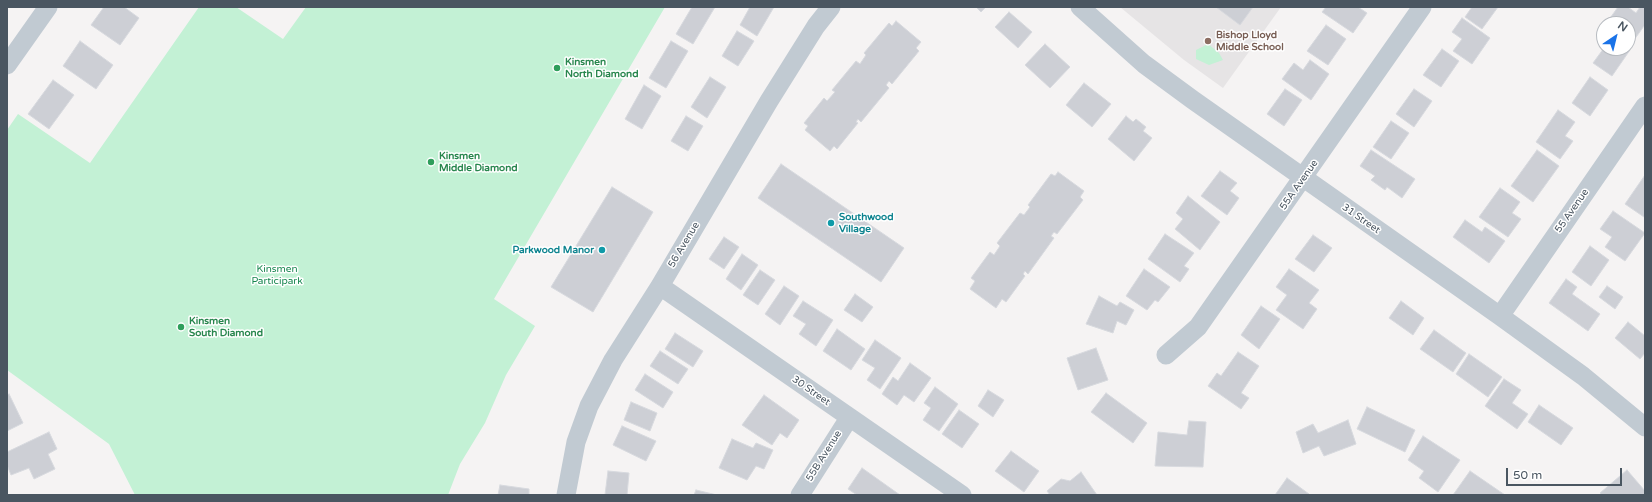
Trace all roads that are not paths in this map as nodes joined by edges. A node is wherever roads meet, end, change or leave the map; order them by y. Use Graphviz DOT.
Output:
graph roads {
  1 [pos="48,7"];
  2 [pos="831,7"];
  3 [pos="1080,7"];
  4 [pos="1422,7"];
  5 [pos="7,65"];
  6 [pos="1645,106"];
  7 [pos="1304,179"];
  8 [pos="660,286"];
  9 [pos="1500,316"];
  10 [pos="1166,355"];
  11 [pos="849,418"];
  12 [pos="1645,427"];
  13 [pos="566,495"];
  14 [pos="800,495"];
  15 [pos="962,495"];
  1 -- 5 [label="street"];
  2 -- 8 [label="street, 56 Avenue"];
  3 -- 7 [label="street, 31 Street"];
  4 -- 7 [label="street, 55A Avenue"];
  6 -- 9 [label="street, 55 Avenue"];
  7 -- 9 [label="street, 31 Street"];
  7 -- 10 [label="street, 55A Avenue"];
  8 -- 11 [label="street, 30 Street"];
  8 -- 13 [label="street, 56 Avenue"];
  9 -- 12 [label="street, 31 Street"];
  11 -- 14 [label="street, 55B Avenue"];
  11 -- 15 [label="street, 30 Street"];
}
